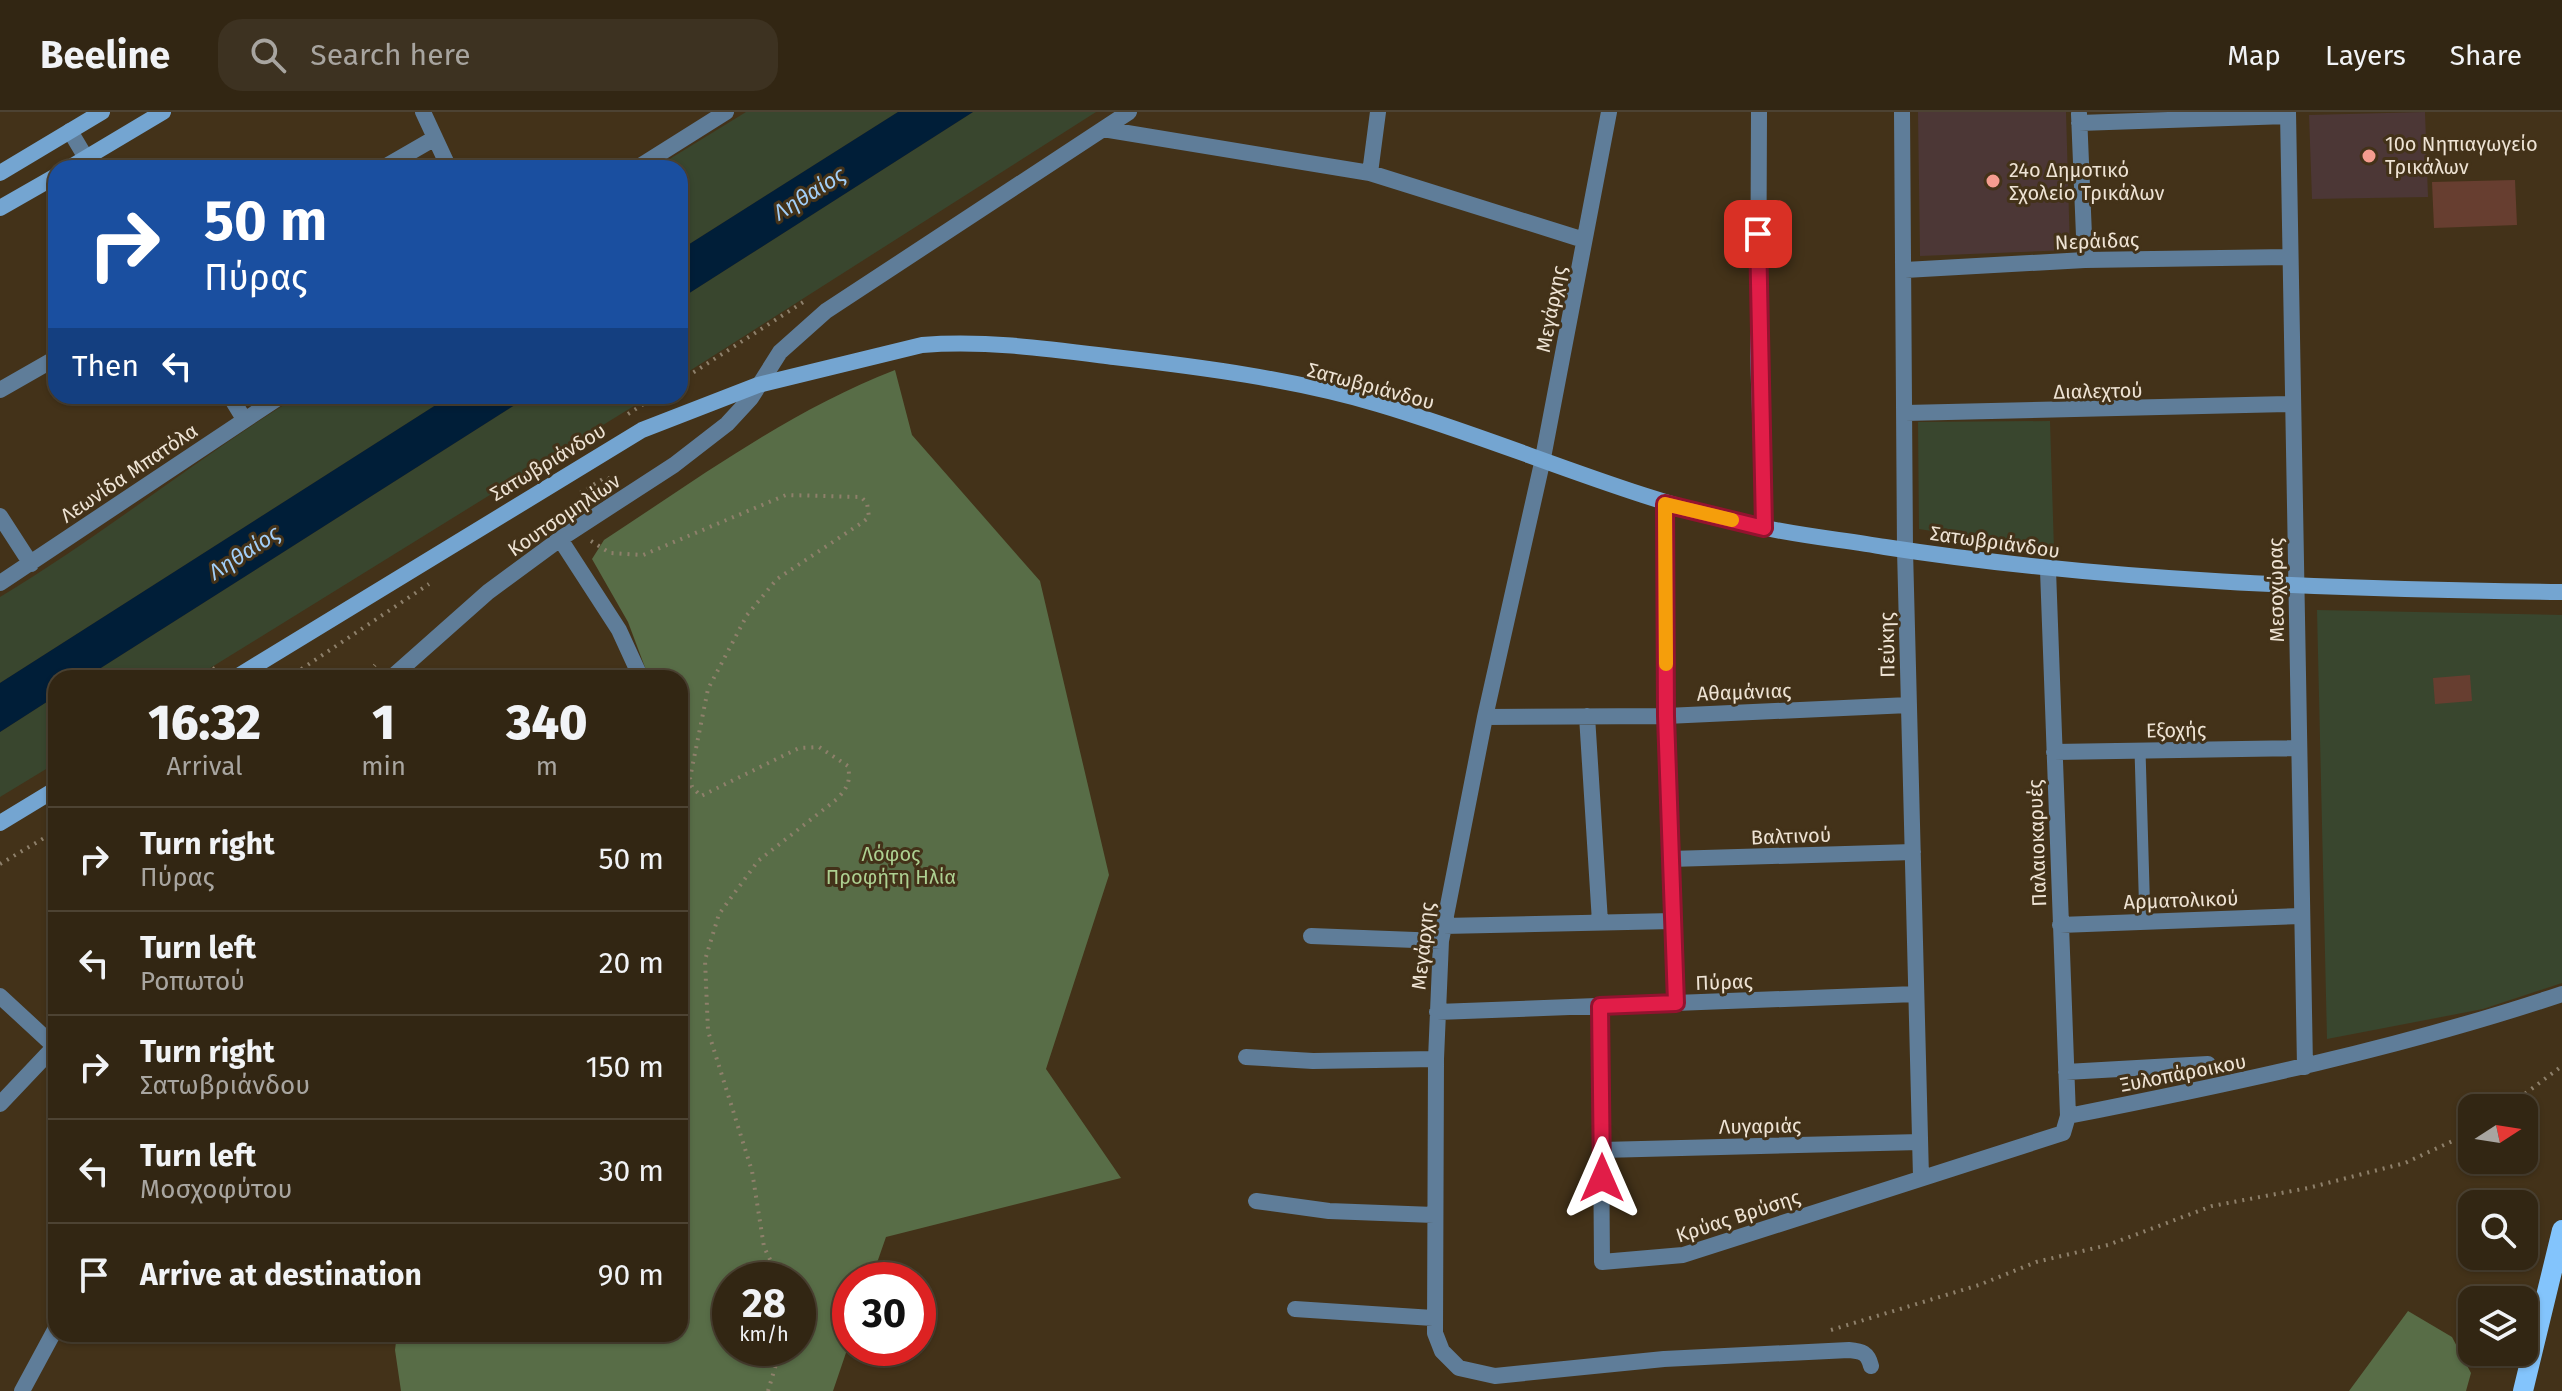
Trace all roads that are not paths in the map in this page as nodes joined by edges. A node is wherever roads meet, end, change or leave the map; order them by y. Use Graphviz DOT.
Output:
graph roads {
  1 [pos="102,112"];
  2 [pos="163,112"];
  3 [pos="423,112"];
  4 [pos="726,112"];
  5 [pos="1129,112"];
  6 [pos="1378,112"];
  7 [pos="1609,112"];
  8 [pos="1759,112"];
  9 [pos="1902,112"];
  10 [pos="2288,114"];
  11 [pos="2079,118"];
  12 [pos="1103,129"];
  13 [pos="70,131"];
  14 [pos="435,138"];
  15 [pos="87,160"];
  16 [pos="93,160"];
  17 [pos="397,160"];
  18 [pos="445,160"];
  19 [pos="650,160"];
  20 [pos="0,173"];
  21 [pos="1370,173"];
  22 [pos="48,181"];
  23 [pos="0,208"];
  24 [pos="1584,240"];
  25 [pos="2290,257"];
  26 [pos="2085,260"];
  27 [pos="1905,270"];
  28 [pos="48,363"];
  29 [pos="758,385"];
  30 [pos="0,390"];
  31 [pos="235,404"];
  32 [pos="268,404"];
  33 [pos="2293,404"];
  34 [pos="1905,413"];
  35 [pos="244,419"];
  36 [pos="1542,463"];
  37 [pos="1665,504"];
  38 [pos="0,516"];
  39 [pos="1764,528"];
  40 [pos="560,539"];
  41 [pos="1905,550"];
  42 [pos="31,564"];
  43 [pos="2048,570"];
  44 [pos="0,583"];
  45 [pos="2296,586"];
  46 [pos="2562,592"];
  47 [pos="248,670"];
  48 [pos="399,670"];
  49 [pos="637,670"];
  50 [pos="1909,705"];
  51 [pos="1587,716"];
  52 [pos="1666,716"];
  53 [pos="1485,717"];
  54 [pos="2299,748"];
  55 [pos="2140,750"];
  56 [pos="2054,752"];
  57 [pos="48,794"];
  58 [pos="0,823"];
  59 [pos="1913,852"];
  60 [pos="1670,859"];
  61 [pos="2302,916"];
  62 [pos="1673,921"];
  63 [pos="1600,922"];
  64 [pos="2145,922"];
  65 [pos="2060,925"];
  66 [pos="1442,934"];
  67 [pos="1311,936"];
  68 [pos="1916,994"];
  69 [pos="2562,994"];
  70 [pos="0,996"];
  71 [pos="1676,1003"];
  72 [pos="1600,1006"];
  73 [pos="1437,1012"];
  74 [pos="48,1040"];
  75 [pos="48,1053"];
  76 [pos="1246,1057"];
  77 [pos="1436,1059"];
  78 [pos="2208,1064"];
  79 [pos="2305,1067"];
  80 [pos="2066,1072"];
  81 [pos="0,1104"];
  82 [pos="2068,1116"];
  83 [pos="1920,1142"];
  84 [pos="1602,1150"];
  85 [pos="1921,1177"];
  86 [pos="1256,1201"];
  87 [pos="1434,1215"];
  88 [pos="2562,1230"];
  89 [pos="1295,1309"];
  90 [pos="1433,1318"];
  91 [pos="48,1342"];
  92 [pos="1871,1366"];
  93 [pos="22,1391"];
  94 [pos="2523,1391"];
  1 -- 13 [label="street"];
  2 -- 16 [label="street"];
  3 -- 14 [label="street"];
  4 -- 19 [label="street"];
  5 -- 12 [label="street, Κουτσομηλίων"];
  6 -- 21 [label="street"];
  7 -- 24 [label="street, Μεγάρχης"];
  8 -- 39 [label="street"];
  9 -- 27 [label="street, Πεύκης"];
  10 -- 11 [label="street"];
  10 -- 25 [label="street, Μεσοχώρας"];
  11 -- 26 [label="street"];
  12 -- 21 [label="street"];
  12 -- 29 [label="street, Κουτσομηλίων"];
  13 -- 15 [label="street"];
  13 -- 20 [label="street"];
  14 -- 17 [label="street"];
  14 -- 18 [label="street"];
  21 -- 24 [label="street"];
  22 -- 23 [label="street"];
  24 -- 36 [label="street, Μεγάρχης"];
  25 -- 26 [label="street, Νεράιδας"];
  25 -- 33 [label="street, Μεσοχώρας"];
  26 -- 27 [label="street, Νεράιδας"];
  27 -- 34 [label="street, Πεύκης"];
  28 -- 30 [label="street"];
  29 -- 36 [label="street, Σατωβριάνδου"];
  29 -- 40 [label="street, Κουτσομηλίων"];
  29 -- 47 [label="street, Σατωβριάνδου"];
  31 -- 35 [label="street"];
  32 -- 35 [label="street, Λεωνίδα Μπατόλα"];
  33 -- 34 [label="street, Διαλεχτού"];
  33 -- 45 [label="street, Μεσοχώρας"];
  34 -- 41 [label="street, Πεύκης"];
  35 -- 42 [label="street, Λεωνίδα Μπατόλα"];
  36 -- 37 [label="street, Σατωβριάνδου"];
  36 -- 53 [label="street, Μεγάρχης"];
  37 -- 39 [label="street, Σατωβριάνδου"];
  37 -- 52 [label="street"];
  38 -- 42 [label="street"];
  39 -- 41 [label="street, Σατωβριάνδου"];
  40 -- 48 [label="street, Κουτσομηλίων"];
  40 -- 49 [label="street"];
  41 -- 43 [label="street, Σατωβριάνδου"];
  41 -- 50 [label="street, Πεύκης"];
  42 -- 44 [label="street, Λεωνίδα Μπατόλα"];
  43 -- 45 [label="street, Σατωβριάνδου"];
  43 -- 56 [label="street, Παλαιοκαρυές"];
  45 -- 46 [label="street, Σατωβριάνδου"];
  45 -- 54 [label="street, Μεσοχώρας"];
  50 -- 52 [label="street, Αθαμάνιας"];
  50 -- 59 [label="street, Πεύκης"];
  51 -- 52 [label="street, Αθαμάνιας"];
  51 -- 53 [label="street, Αθαμάνιας"];
  51 -- 63 [label="street"];
  52 -- 60 [label="street"];
  53 -- 66 [label="street, Μεγάρχης"];
  54 -- 55 [label="street, Εξοχής"];
  54 -- 61 [label="street, Μεσοχώρας"];
  55 -- 56 [label="street, Εξοχής"];
  55 -- 64 [label="lane"];
  56 -- 65 [label="street, Παλαιοκαρυές"];
  57 -- 58 [label="street"];
  59 -- 60 [label="street, Βαλτινού"];
  59 -- 68 [label="street, Πεύκης"];
  60 -- 62 [label="street"];
  61 -- 64 [label="street, Αρματολικού"];
  61 -- 79 [label="street, Μεσοχώρας"];
  62 -- 63 [label="street"];
  62 -- 71 [label="street"];
  63 -- 66 [label="street"];
  64 -- 65 [label="street, Αρματολικού"];
  65 -- 80 [label="street, Παλαιοκαρυές"];
  66 -- 67 [label="street"];
  66 -- 73 [label="street, Μεγάρχης"];
  68 -- 71 [label="street, Πύρας"];
  68 -- 83 [label="street, Πεύκης"];
  69 -- 79 [label="street, Ξυλοπάροικου"];
  70 -- 74 [label="street"];
  71 -- 72 [label="street, Πύρας"];
  72 -- 73 [label="street, Πύρας"];
  72 -- 84 [label="street, Κρύας Βρύσης"];
  73 -- 77 [label="street, Μεγάρχης"];
  75 -- 81 [label="street"];
  76 -- 77 [label="street"];
  77 -- 87 [label="street, Μεγάρχης"];
  78 -- 80 [label="street"];
  79 -- 82 [label="street, Ξυλοπάροικου"];
  80 -- 82 [label="street, Παλαιοκαρυές"];
  82 -- 85 [label="street, Κρύας Βρύσης"];
  83 -- 84 [label="street, Λυγαριάς"];
  83 -- 85 [label="street, Πεύκης"];
  84 -- 85 [label="street, Κρύας Βρύσης"];
  86 -- 87 [label="street"];
  87 -- 90 [label="street, Μεγάρχης"];
  88 -- 94 [label="main road"];
  89 -- 90 [label="street"];
  90 -- 92 [label="street, Μεγάρχης"];
  91 -- 93 [label="street"];
}
